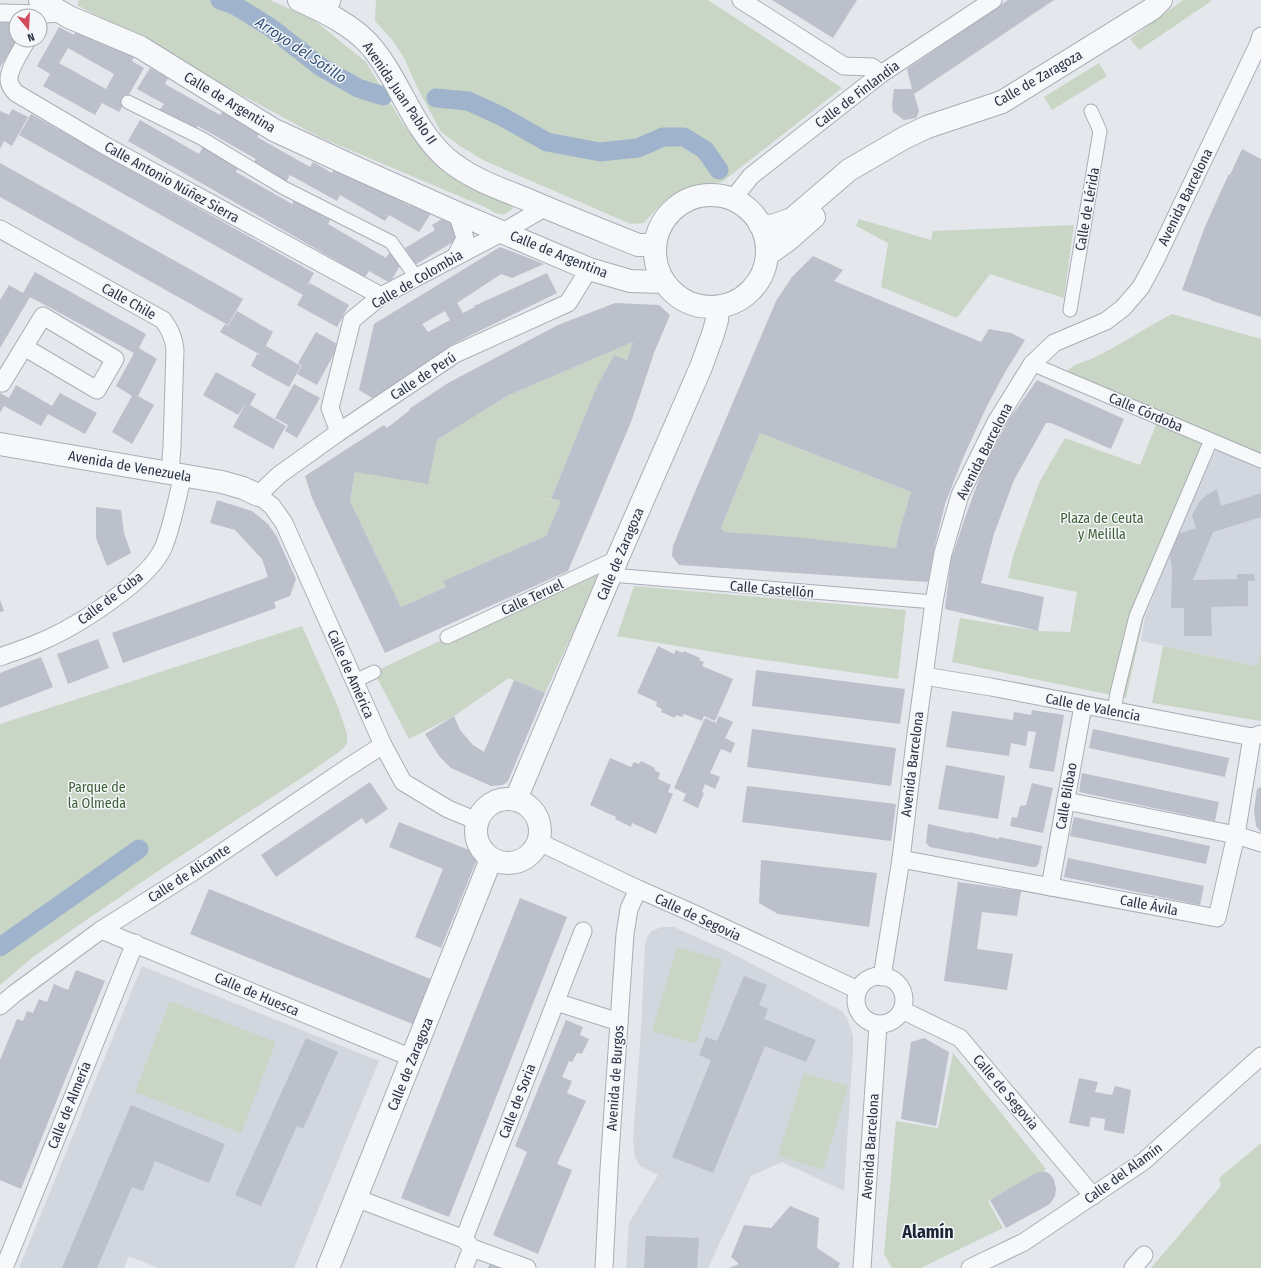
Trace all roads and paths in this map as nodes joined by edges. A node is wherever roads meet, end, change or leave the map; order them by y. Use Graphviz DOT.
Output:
graph roads {
  1 [pos="299,0"];
  2 [pos="742,0"];
  3 [pos="992,0"];
  4 [pos="1161,0"];
  5 [pos="329,6"];
  6 [pos="49,9"];
  7 [pos="0,13"];
  8 [pos="1260,42"];
  9 [pos="23,48"];
  10 [pos="881,74"];
  11 [pos="128,102"];
  12 [pos="1091,112"];
  13 [pos="885,150"];
  14 [pos="732,200"];
  15 [pos="546,207"];
  16 [pos="457,213"];
  17 [pos="760,225"];
  18 [pos="0,229"];
  19 [pos="503,232"];
  20 [pos="655,242"];
  21 [pos="767,255"];
  22 [pos="456,256"];
  23 [pos="589,269"];
  24 [pos="416,277"];
  25 [pos="664,282"];
  26 [pos="381,296"];
  27 [pos="718,307"];
  28 [pos="1070,310"];
  29 [pos="24,347"];
  30 [pos="1032,364"];
  31 [pos="0,382"];
  32 [pos="339,432"];
  33 [pos="1212,440"];
  34 [pos="0,444"];
  35 [pos="1261,461"];
  36 [pos="176,474"];
  37 [pos="258,495"];
  38 [pos="614,566"];
  39 [pos="934,602"];
  40 [pos="447,637"];
  41 [pos="0,657"];
  42 [pos="374,672"];
  43 [pos="924,676"];
  44 [pos="354,681"];
  45 [pos="1083,706"];
  46 [pos="1114,711"];
  47 [pos="1257,736"];
  48 [pos="383,745"];
  49 [pos="516,799"];
  50 [pos="1066,801"];
  51 [pos="477,821"];
  52 [pos="1236,835"];
  53 [pos="539,842"];
  54 [pos="1261,843"];
  55 [pos="491,859"];
  56 [pos="901,859"];
  57 [pos="1050,887"];
  58 [pos="638,889"];
  59 [pos="101,930"];
  60 [pos="583,931"];
  61 [pos="135,943"];
  62 [pos="882,977"];
  63 [pos="858,990"];
  64 [pos="556,1002"];
  65 [pos="0,1006"];
  66 [pos="902,1010"];
  67 [pos="619,1022"];
  68 [pos="878,1024"];
  69 [pos="1261,1056"];
  70 [pos="412,1058"];
  71 [pos="1093,1196"];
  72 [pos="356,1198"];
  73 [pos="468,1243"];
  74 [pos="1144,1255"];
  75 [pos="4,1268"];
  76 [pos="328,1268"];
  77 [pos="464,1268"];
  78 [pos="527,1268"];
  79 [pos="604,1268"];
  80 [pos="862,1268"];
  81 [pos="970,1268"];
  82 [pos="1133,1268"];
  1 -- 5 [label="street, Avenida Juan Pablo II"];
  2 -- 10 [label="street"];
  3 -- 10 [label="street, Calle de Finlandia"];
  4 -- 13 [label="street, Calle de Zaragoza"];
  5 -- 15 [label="street, Avenida Juan Pablo II"];
  6 -- 7 [label="street, Calle de Argentina"];
  6 -- 16 [label="street, Calle de Argentina"];
  8 -- 30 [label="street, Avenida Barcelona"];
  9 -- 26 [label="street, Calle Antonio Núñez Sierra"];
  10 -- 14 [label="street, Calle de Finlandia"];
  11 -- 24 [label="street"];
  12 -- 28 [label="street, Calle de Lérida"];
  13 -- 17 [label="street, Calle de Zaragoza"];
  13 -- 21 [label="street, Calle de Zaragoza"];
  14 -- 17 [label="street"];
  14 -- 20 [label="street"];
  15 -- 19 [label="street, Calle de Colombia"];
  15 -- 20 [label="street, Avenida Juan Pablo II"];
  16 -- 19 [label="street, Calle de Argentina"];
  16 -- 22 [label="street"];
  17 -- 21 [label="street"];
  18 -- 36 [label="street, Calle Chile"];
  19 -- 22 [label="street, Calle de Colombia"];
  19 -- 23 [label="street, Calle de Argentina"];
  20 -- 25 [label="street"];
  21 -- 27 [label="street"];
  22 -- 24 [label="street, Calle de Colombia"];
  23 -- 25 [label="street, Calle de Argentina"];
  23 -- 32 [label="street, Calle de Perú"];
  24 -- 26 [label="street, Calle de Colombia"];
  25 -- 27 [label="street"];
  26 -- 32 [label="street, Calle de Colombia"];
  27 -- 38 [label="street, Calle de Zaragoza"];
  29 -- 29 [label="street"];
  29 -- 31 [label="street"];
  30 -- 33 [label="street, Calle Córdoba"];
  30 -- 39 [label="street, Avenida Barcelona"];
  32 -- 37 [label="street, Calle de Perú"];
  33 -- 35 [label="street, Calle Córdoba"];
  33 -- 46 [label="street"];
  34 -- 36 [label="street, Avenida de Venezuela"];
  36 -- 37 [label="street, Avenida de Venezuela"];
  36 -- 41 [label="street, Calle de Cuba"];
  37 -- 44 [label="street, Calle de América"];
  38 -- 39 [label="street, Calle Castellón"];
  38 -- 40 [label="street, Calle Teruel"];
  38 -- 49 [label="street, Calle de Zaragoza"];
  39 -- 43 [label="street, Avenida Barcelona"];
  42 -- 44 [label="street"];
  43 -- 45 [label="street, Calle de Valencia"];
  43 -- 56 [label="street, Avenida Barcelona"];
  44 -- 48 [label="street, Calle de América"];
  45 -- 46 [label="street, Calle de Valencia"];
  45 -- 50 [label="street, Calle Bilbao"];
  46 -- 47 [label="street, Calle de Valencia"];
  47 -- 52 [label="street, Calle Ávila"];
  48 -- 51 [label="street, Calle de América"];
  48 -- 59 [label="street, Calle de Alicante"];
  49 -- 51 [label="street"];
  49 -- 53 [label="street"];
  50 -- 52 [label="street"];
  50 -- 57 [label="street, Calle Bilbao"];
  51 -- 55 [label="street"];
  52 -- 54 [label="street"];
  52 -- 57 [label="street, Calle Ávila"];
  53 -- 55 [label="street"];
  53 -- 58 [label="street, Calle de Segovia"];
  55 -- 70 [label="street, Calle de Zaragoza"];
  56 -- 57 [label="street, Calle Ávila"];
  56 -- 62 [label="street, Avenida Barcelona"];
  58 -- 63 [label="street, Calle de Segovia"];
  58 -- 67 [label="street, Avenida de Burgos"];
  59 -- 61 [label="street, Calle de Huesca"];
  59 -- 65 [label="street, Calle de Alicante"];
  60 -- 64 [label="street, Calle de Soria"];
  61 -- 70 [label="street, Calle de Huesca"];
  61 -- 75 [label="street, Calle de Almería"];
  62 -- 63 [label="street"];
  62 -- 66 [label="street"];
  63 -- 68 [label="street"];
  64 -- 67 [label="street"];
  64 -- 73 [label="street, Calle de Soria"];
  66 -- 68 [label="street"];
  66 -- 71 [label="street, Calle de Segovia"];
  67 -- 79 [label="street, Avenida de Burgos"];
  68 -- 80 [label="street, Avenida Barcelona"];
  69 -- 71 [label="street, Calle del Alamín"];
  70 -- 72 [label="street, Calle de Zaragoza"];
  71 -- 81 [label="street, Calle del Alamín"];
  72 -- 73 [label="street"];
  72 -- 76 [label="street, Calle de Zaragoza"];
  73 -- 77 [label="street, Calle de Soria"];
  73 -- 78 [label="street"];
  74 -- 82 [label="street"];
}
